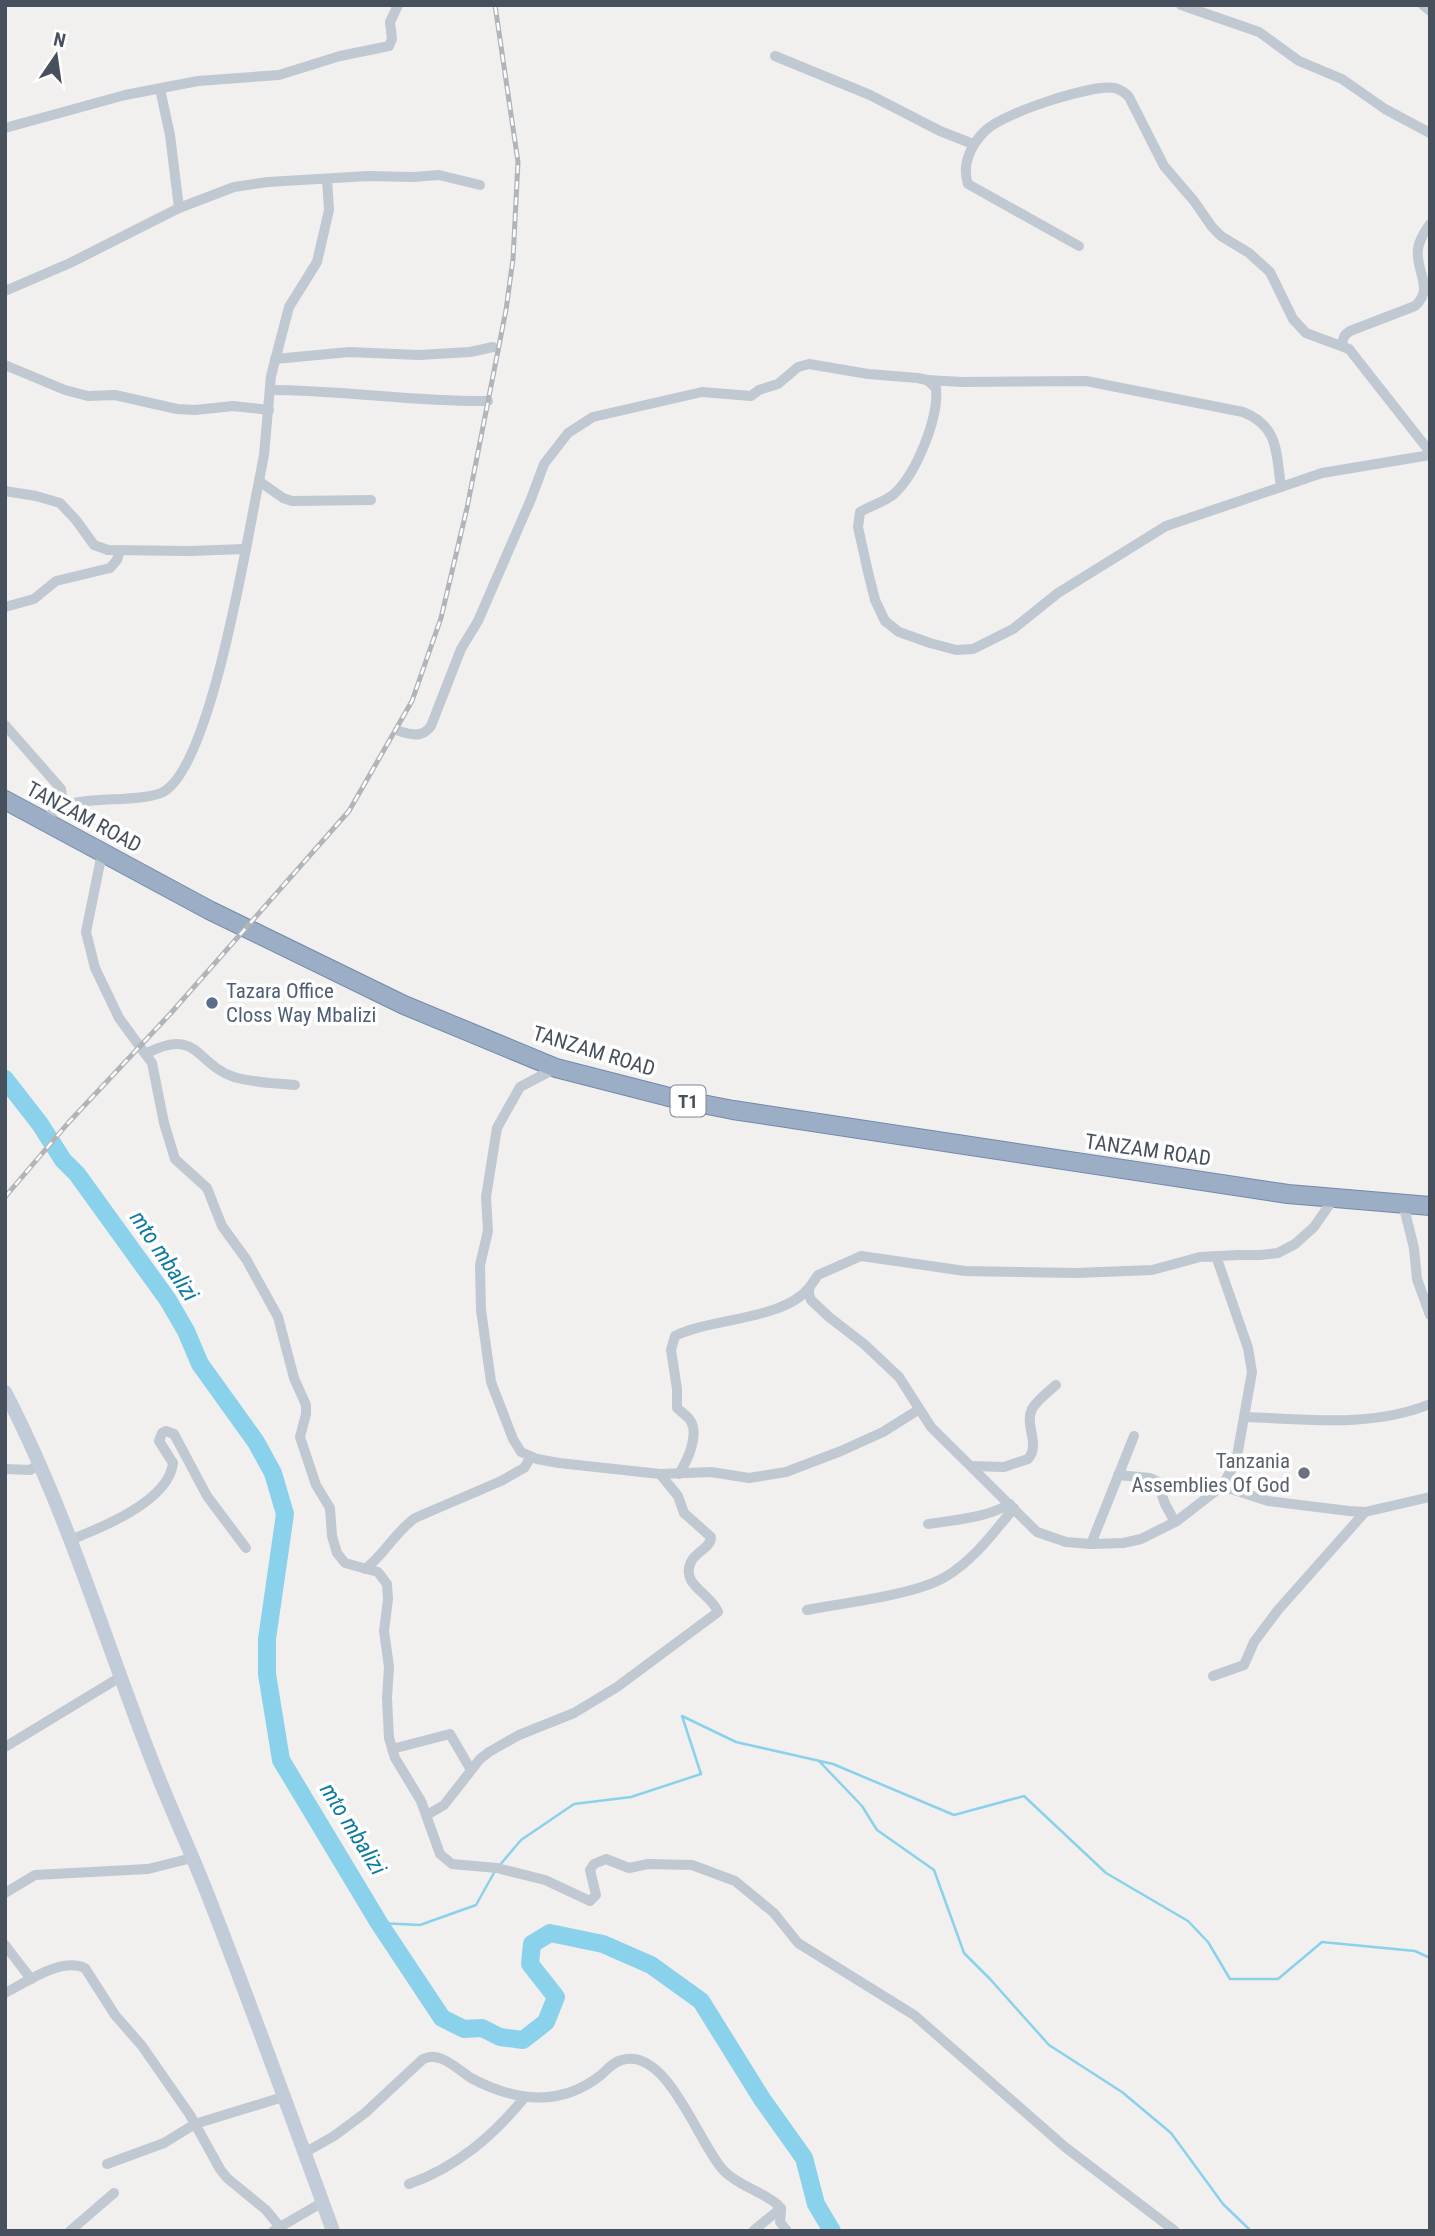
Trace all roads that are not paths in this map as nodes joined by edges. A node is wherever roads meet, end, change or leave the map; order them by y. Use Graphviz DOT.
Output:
graph roads {
  1 [pos="398,5"];
  2 [pos="1181,5"];
  3 [pos="1423,5"];
  4 [pos="1430,11"];
  5 [pos="775,55"];
  6 [pos="160,89"];
  7 [pos="5,128"];
  8 [pos="1430,133"];
  9 [pos="973,144"];
  10 [pos="327,179"];
  11 [pos="480,184"];
  12 [pos="179,208"];
  13 [pos="1428,228"];
  14 [pos="1079,246"];
  15 [pos="5,291"];
  16 [pos="1341,345"];
  17 [pos="493,347"];
  18 [pos="275,359"];
  19 [pos="5,365"];
  20 [pos="927,380"];
  21 [pos="270,390"];
  22 [pos="488,401"];
  23 [pos="269,410"];
  24 [pos="1430,453"];
  25 [pos="259,481"];
  26 [pos="1281,487"];
  27 [pos="5,491"];
  28 [pos="371,500"];
  29 [pos="245,549"];
  30 [pos="120,550"];
  31 [pos="5,607"];
  32 [pos="5,726"];
  33 [pos="399,731"];
  34 [pos="5,800"];
  35 [pos="51,816"];
  36 [pos="102,853"];
  37 [pos="147,1053"];
  38 [pos="556,1068"];
  39 [pos="295,1085"];
  40 [pos="1334,1198"];
  41 [pos="1403,1204"];
  42 [pos="1430,1206"];
  43 [pos="1216,1256"];
  44 [pos="809,1288"];
  45 [pos="1430,1315"];
  46 [pos="1056,1385"];
  47 [pos="5,1392"];
  48 [pos="1430,1404"];
  49 [pos="918,1410"];
  50 [pos="1245,1418"];
  51 [pos="1134,1436"];
  52 [pos="531,1457"];
  53 [pos="38,1464"];
  54 [pos="971,1466"];
  55 [pos="5,1469"];
  56 [pos="660,1474"];
  57 [pos="679,1474"];
  58 [pos="1118,1475"];
  59 [pos="1222,1486"];
  60 [pos="1430,1497"];
  61 [pos="1012,1506"];
  62 [pos="1365,1512"];
  63 [pos="1175,1522"];
  64 [pos="928,1524"];
  65 [pos="70,1540"];
  66 [pos="1091,1545"];
  67 [pos="247,1548"];
  68 [pos="365,1569"];
  69 [pos="807,1610"];
  70 [pos="122,1676"];
  71 [pos="1213,1676"];
  72 [pos="5,1747"];
  73 [pos="392,1749"];
  74 [pos="471,1770"];
  75 [pos="427,1815"];
  76 [pos="192,1858"];
  77 [pos="5,1893"];
  78 [pos="5,1945"];
  79 [pos="31,1979"];
  80 [pos="5,1993"];
  81 [pos="525,2097"];
  82 [pos="284,2098"];
  83 [pos="195,2124"];
  84 [pos="304,2153"];
  85 [pos="107,2164"];
  86 [pos="409,2184"];
  87 [pos="114,2193"];
  88 [pos="323,2202"];
  89 [pos="780,2208"];
  90 [pos="277,2229"];
  91 [pos="70,2231"];
  92 [pos="333,2231"];
  93 [pos="753,2231"];
  94 [pos="787,2231"];
  95 [pos="1175,2231"];
  1 -- 6 [label="street"];
  2 -- 8 [label="street"];
  3 -- 4 [label="street"];
  5 -- 9 [label="street"];
  6 -- 7 [label="street"];
  6 -- 12 [label="street"];
  9 -- 14 [label="street"];
  9 -- 16 [label="street"];
  10 -- 11 [label="street"];
  10 -- 12 [label="street"];
  10 -- 18 [label="street"];
  12 -- 15 [label="street"];
  13 -- 16 [label="street"];
  16 -- 24 [label="street"];
  17 -- 18 [label="street"];
  18 -- 21 [label="street"];
  19 -- 23 [label="street"];
  20 -- 26 [label="street"];
  20 -- 26 [label="street"];
  20 -- 33 [label="street"];
  21 -- 22 [label="street"];
  21 -- 23 [label="street"];
  23 -- 25 [label="street"];
  24 -- 26 [label="street"];
  25 -- 28 [label="street"];
  25 -- 29 [label="street"];
  27 -- 30 [label="street"];
  29 -- 30 [label="street"];
  29 -- 35 [label="street"];
  30 -- 31 [label="street"];
  32 -- 35 [label="street"];
  34 -- 35 [label="highway, TANZAM ROAD / T1"];
  35 -- 36 [label="highway, TANZAM ROAD / T1"];
  36 -- 37 [label="street"];
  36 -- 38 [label="highway, TANZAM ROAD / T1"];
  37 -- 39 [label="street"];
  37 -- 68 [label="street"];
  38 -- 40 [label="highway, TANZAM ROAD / T1"];
  38 -- 52 [label="street"];
  40 -- 41 [label="highway, TANZAM ROAD / T1"];
  40 -- 43 [label="street"];
  41 -- 42 [label="highway, TANZAM ROAD / T1"];
  41 -- 45 [label="street"];
  43 -- 44 [label="street"];
  43 -- 50 [label="street"];
  44 -- 49 [label="street"];
  44 -- 57 [label="street"];
  46 -- 54 [label="street"];
  47 -- 53 [label="main road"];
  48 -- 50 [label="street"];
  49 -- 54 [label="street"];
  49 -- 57 [label="street"];
  50 -- 59 [label="street"];
  51 -- 58 [label="street"];
  52 -- 56 [label="street"];
  52 -- 68 [label="street"];
  53 -- 55 [label="street"];
  53 -- 65 [label="main road"];
  54 -- 61 [label="street"];
  56 -- 57 [label="street"];
  56 -- 74 [label="street"];
  58 -- 63 [label="street"];
  58 -- 66 [label="street"];
  59 -- 62 [label="street"];
  59 -- 63 [label="street"];
  60 -- 62 [label="street"];
  61 -- 64 [label="street"];
  61 -- 66 [label="street"];
  61 -- 69 [label="street"];
  62 -- 71 [label="street"];
  63 -- 66 [label="street"];
  65 -- 67 [label="street"];
  65 -- 70 [label="main road"];
  68 -- 73 [label="street"];
  70 -- 72 [label="street"];
  70 -- 76 [label="main road"];
  73 -- 74 [label="street"];
  73 -- 75 [label="street"];
  74 -- 75 [label="street"];
  75 -- 95 [label="street"];
  76 -- 77 [label="street"];
  76 -- 82 [label="main road"];
  78 -- 79 [label="street"];
  79 -- 80 [label="street"];
  79 -- 83 [label="street"];
  81 -- 84 [label="street"];
  81 -- 86 [label="street"];
  81 -- 89 [label="street"];
  82 -- 83 [label="street"];
  82 -- 84 [label="main road"];
  83 -- 85 [label="street"];
  83 -- 90 [label="street"];
  84 -- 88 [label="main road"];
  87 -- 91 [label="street"];
  88 -- 90 [label="street"];
  88 -- 92 [label="main road"];
  89 -- 93 [label="street"];
  89 -- 94 [label="street"];
}
